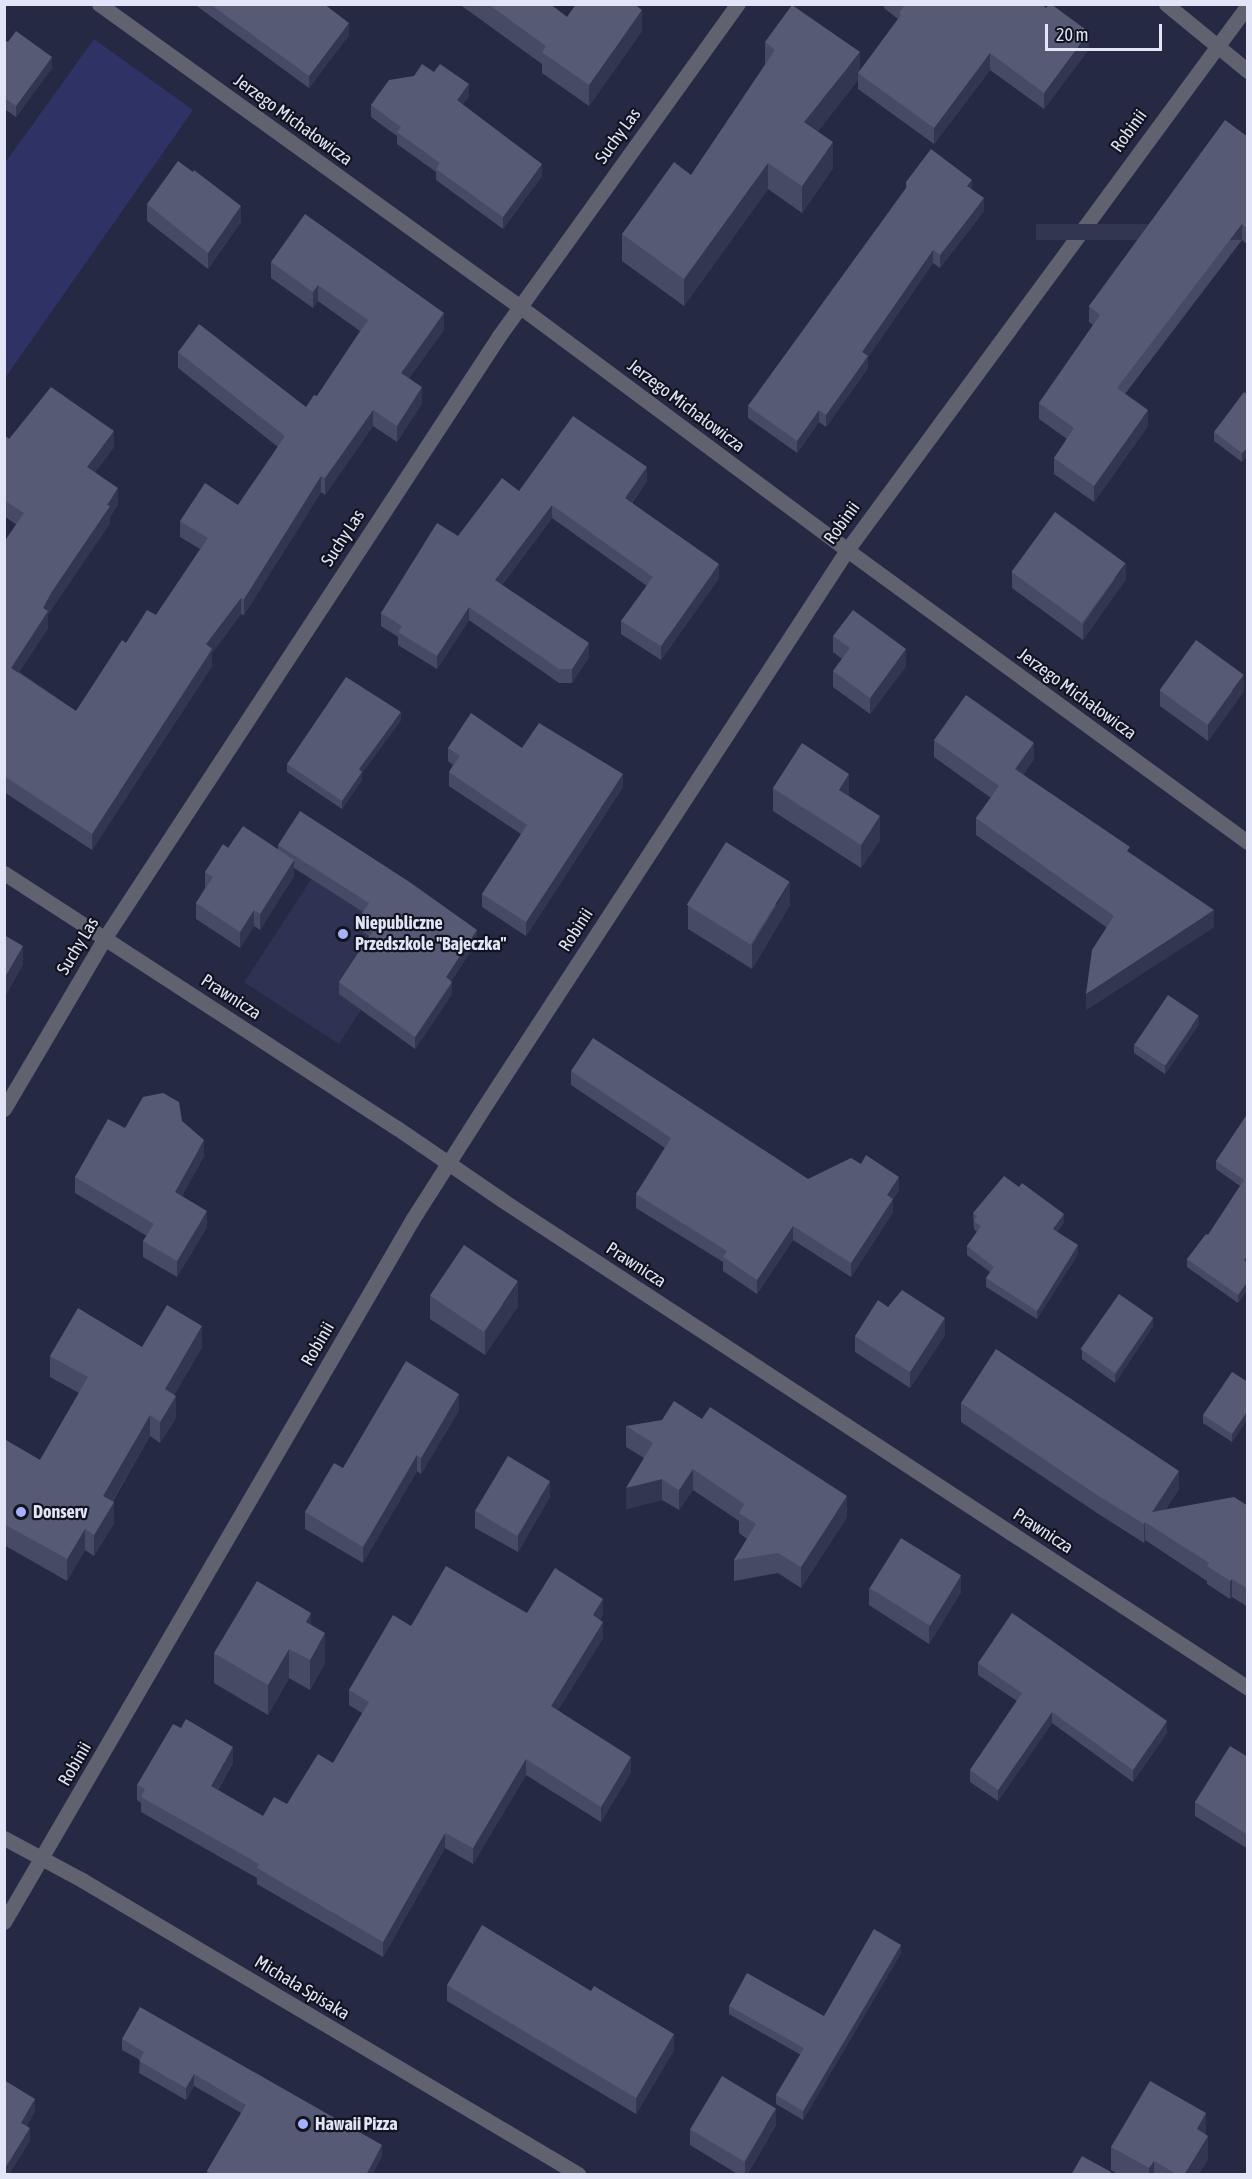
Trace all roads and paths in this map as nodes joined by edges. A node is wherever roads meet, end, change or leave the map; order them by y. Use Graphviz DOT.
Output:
graph roads {
  1 [pos="99,4"];
  2 [pos="738,4"];
  3 [pos="1166,4"];
  4 [pos="1248,5"];
  5 [pos="1216,45"];
  6 [pos="1248,70"];
  7 [pos="519,306"];
  8 [pos="846,550"];
  9 [pos="1248,842"];
  10 [pos="4,873"];
  11 [pos="104,939"];
  12 [pos="4,1109"];
  13 [pos="449,1164"];
  14 [pos="1248,1688"];
  15 [pos="4,1838"];
  16 [pos="42,1858"];
  17 [pos="4,1922"];
  18 [pos="578,2175"];
  1 -- 7 [label="street, Jerzego Michałowicza"];
  2 -- 7 [label="street, Suchy Las"];
  3 -- 5 [label="street"];
  4 -- 5 [label="street, Robinii"];
  5 -- 6 [label="street"];
  5 -- 8 [label="street, Robinii"];
  7 -- 8 [label="street, Jerzego Michałowicza"];
  7 -- 11 [label="street, Suchy Las"];
  8 -- 9 [label="street, Jerzego Michałowicza"];
  8 -- 13 [label="street, Robinii"];
  10 -- 11 [label="street, Prawnicza"];
  11 -- 12 [label="street, Suchy Las"];
  11 -- 13 [label="street, Prawnicza"];
  13 -- 14 [label="street, Prawnicza"];
  13 -- 16 [label="street, Robinii"];
  15 -- 16 [label="street, Michała Spisaka"];
  16 -- 17 [label="street, Robinii"];
  16 -- 18 [label="street, Michała Spisaka"];
}
